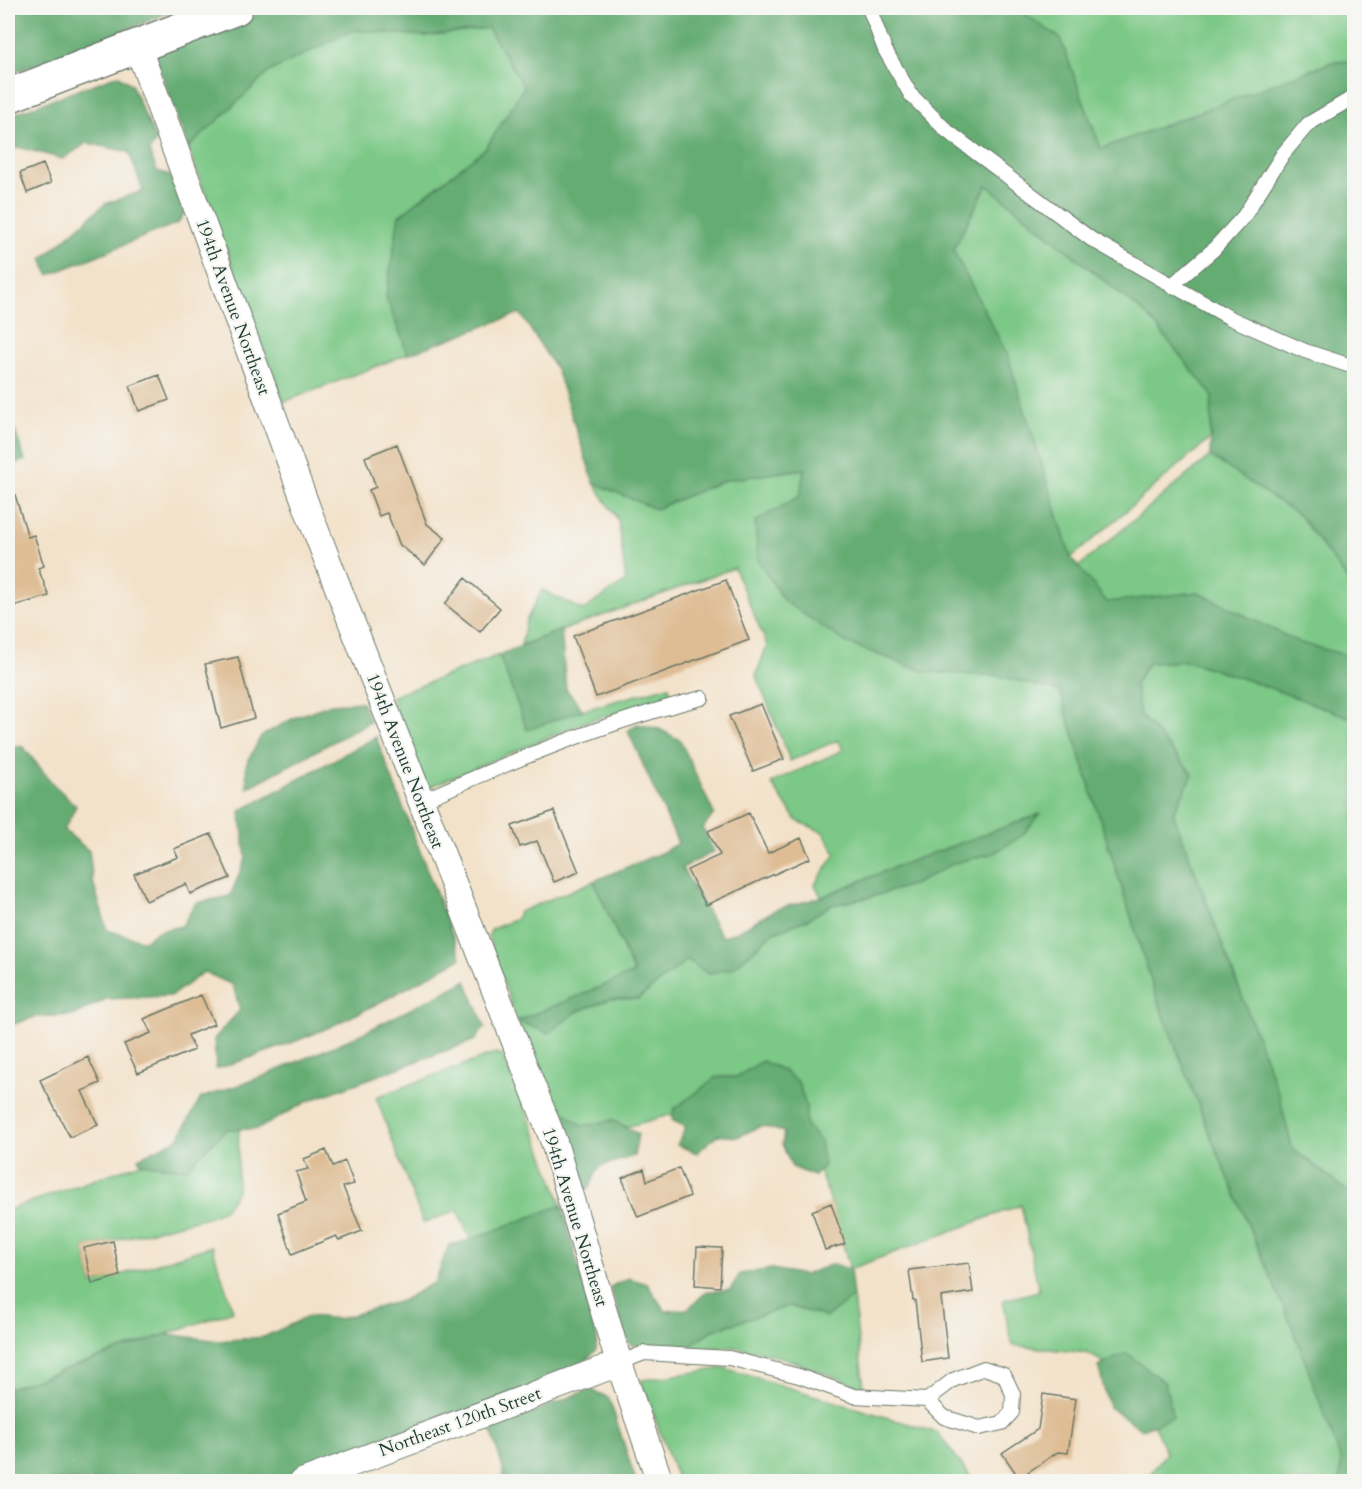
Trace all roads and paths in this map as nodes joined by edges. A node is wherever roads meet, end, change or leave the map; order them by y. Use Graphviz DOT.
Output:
graph roads {
  1 [pos="236,8"];
  2 [pos="869,8"];
  3 [pos="137,45"];
  4 [pos="8,96"];
  5 [pos="1354,97"];
  6 [pos="1171,286"];
  7 [pos="1354,367"];
  8 [pos="702,698"];
  9 [pos="421,801"];
  10 [pos="619,1363"];
  11 [pos="927,1400"];
  12 [pos="302,1482"];
  13 [pos="660,1482"];
  1 -- 3 [label="street"];
  2 -- 6 [label="lane"];
  3 -- 4 [label="street"];
  3 -- 9 [label="street, 194th Avenue Northeast"];
  5 -- 6 [label="lane"];
  6 -- 7 [label="lane"];
  8 -- 9 [label="lane"];
  9 -- 10 [label="street, 194th Avenue Northeast"];
  10 -- 11 [label="lane"];
  10 -- 12 [label="street, Northeast 120th Street"];
  10 -- 13 [label="street, 194th Avenue Northeast"];
  11 -- 11 [label="lane"];
}
